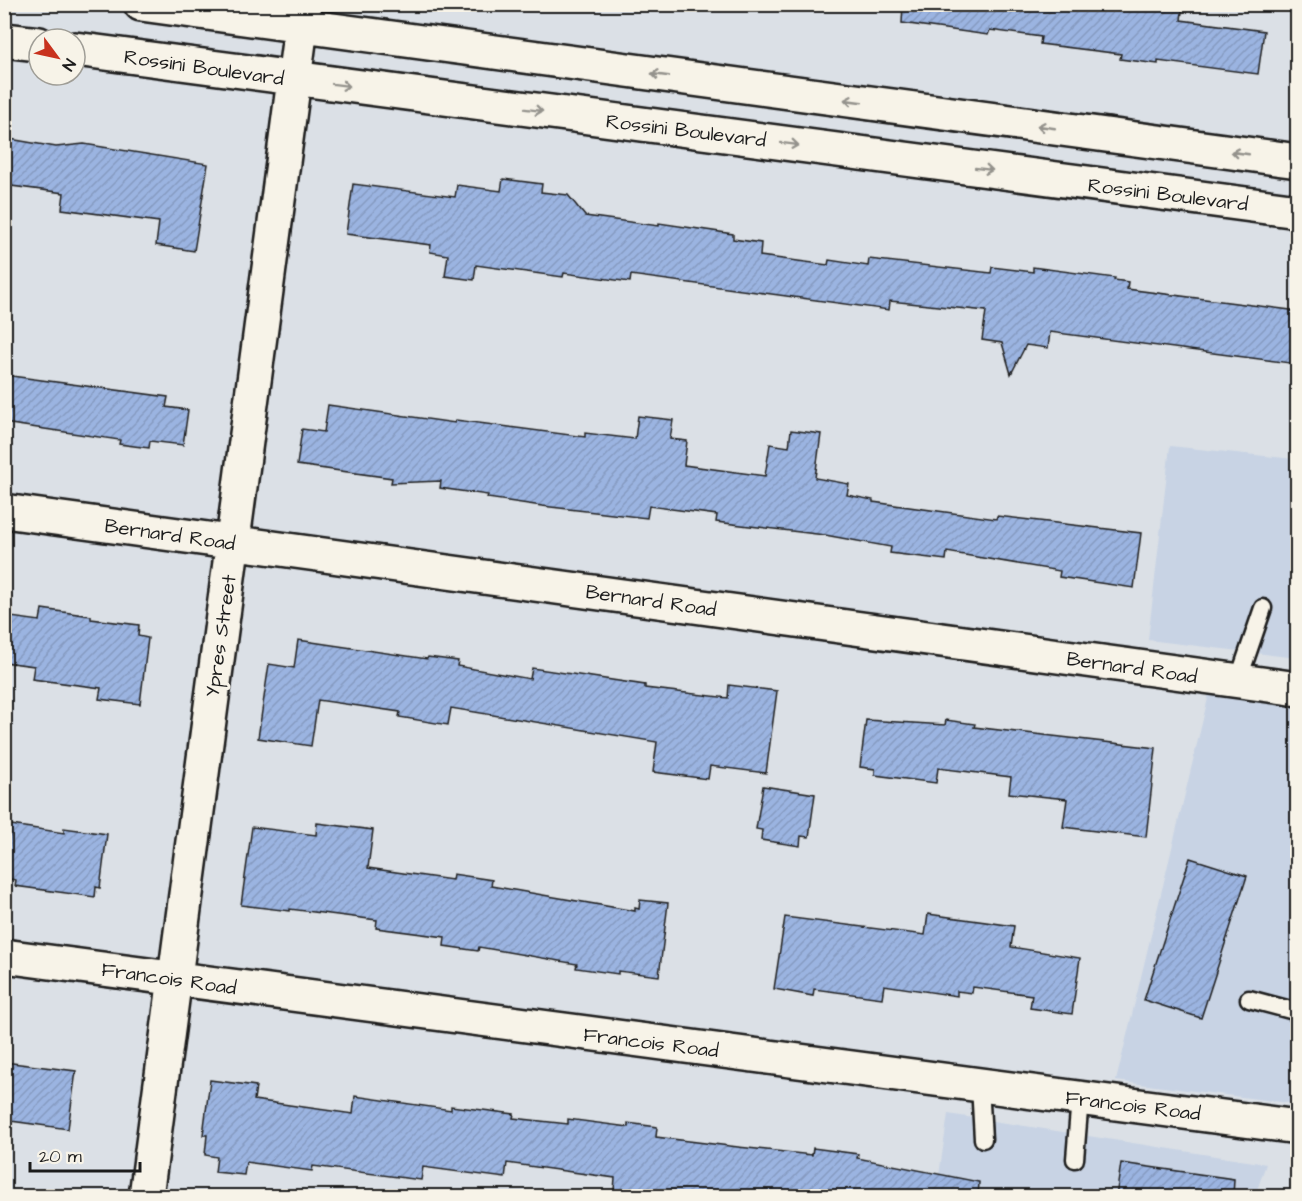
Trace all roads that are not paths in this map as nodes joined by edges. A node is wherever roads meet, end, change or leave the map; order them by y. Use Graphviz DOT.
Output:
graph roads {
  1 [pos="141,4"];
  2 [pos="303,15"];
  3 [pos="4,40"];
  4 [pos="27,43"];
  5 [pos="87,51"];
  6 [pos="294,79"];
  7 [pos="1298,161"];
  8 [pos="1298,210"];
  9 [pos="4,511"];
  10 [pos="233,543"];
  11 [pos="1263,608"];
  12 [pos="1238,681"];
  13 [pos="1298,689"];
  14 [pos="4,956"];
  15 [pos="175,979"];
  16 [pos="1249,999"];
  17 [pos="1298,1012"];
  18 [pos="980,1085"];
  19 [pos="1080,1098"];
  20 [pos="1298,1126"];
  21 [pos="983,1139"];
  22 [pos="1075,1159"];
  23 [pos="146,1197"];
  1 -- 2 [label="street"];
  2 -- 6 [label="street, Ypres Street"];
  7 -- 2 [label="street, one-way"];
  3 -- 4 [label="street"];
  5 -- 6 [label="street, Rossini Boulevard"];
  6 -- 8 [label="street, Rossini Boulevard, one-way"];
  6 -- 10 [label="street, Ypres Street"];
  9 -- 10 [label="street, Bernard Road"];
  10 -- 12 [label="street, Bernard Road"];
  10 -- 15 [label="street, Ypres Street"];
  11 -- 12 [label="lane"];
  12 -- 13 [label="street, Bernard Road"];
  14 -- 15 [label="street, Francois Road"];
  15 -- 18 [label="street, Francois Road"];
  15 -- 23 [label="street, Ypres Street"];
  16 -- 17 [label="lane"];
  18 -- 19 [label="street, Francois Road"];
  18 -- 21 [label="lane"];
  19 -- 20 [label="street, Francois Road"];
  19 -- 22 [label="lane"];
}
